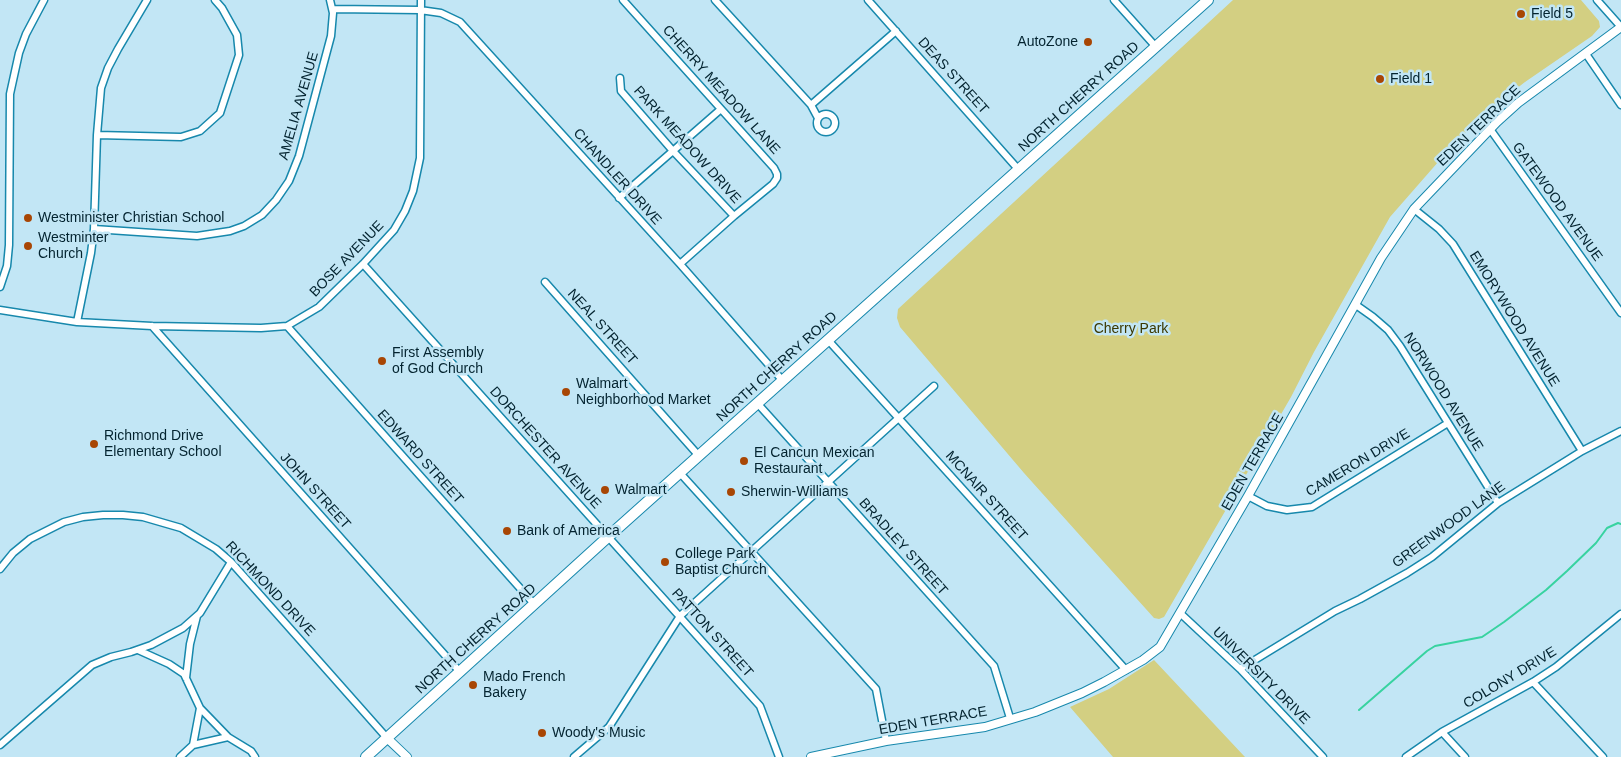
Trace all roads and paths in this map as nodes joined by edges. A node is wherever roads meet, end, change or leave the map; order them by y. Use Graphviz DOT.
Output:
graph roads {
  1 [pos="44,0"];
  2 [pos="147,0"];
  3 [pos="215,0"];
  4 [pos="330,0"];
  5 [pos="420,0"];
  6 [pos="623,0"];
  7 [pos="715,0"];
  8 [pos="868,0"];
  9 [pos="1114,0"];
  10 [pos="1208,0"];
  11 [pos="1597,0"];
  12 [pos="332,9"];
  13 [pos="420,10"];
  14 [pos="1621,27"];
  15 [pos="896,31"];
  16 [pos="1156,47"];
  17 [pos="1586,54"];
  18 [pos="620,78"];
  19 [pos="1621,104"];
  20 [pos="812,105"];
  21 [pos="721,109"];
  22 [pos="818,118"];
  23 [pos="1490,130"];
  24 [pos="97,135"];
  25 [pos="673,151"];
  26 [pos="1018,169"];
  27 [pos="619,198"];
  28 [pos="1414,209"];
  29 [pos="734,216"];
  30 [pos="94,229"];
  31 [pos="363,264"];
  32 [pos="680,264"];
  33 [pos="545,282"];
  34 [pos="0,287"];
  35 [pos="1356,305"];
  36 [pos="0,310"];
  37 [pos="1621,313"];
  38 [pos="77,322"];
  39 [pos="152,326"];
  40 [pos="287,326"];
  41 [pos="828,340"];
  42 [pos="783,381"];
  43 [pos="934,386"];
  44 [pos="758,404"];
  45 [pos="899,418"];
  46 [pos="1448,423"];
  47 [pos="1621,431"];
  48 [pos="1582,451"];
  49 [pos="699,456"];
  50 [pos="680,473"];
  51 [pos="828,481"];
  52 [pos="1248,496"];
  53 [pos="1498,503"];
  54 [pos="609,536"];
  55 [pos="751,551"];
  56 [pos="231,562"];
  57 [pos="0,568"];
  58 [pos="534,604"];
  59 [pos="1180,613"];
  60 [pos="1621,614"];
  61 [pos="197,616"];
  62 [pos="680,616"];
  63 [pos="138,650"];
  64 [pos="1240,668"];
  65 [pos="1126,670"];
  66 [pos="460,672"];
  67 [pos="186,678"];
  68 [pos="1533,682"];
  69 [pos="200,708"];
  70 [pos="1010,718"];
  71 [pos="1442,732"];
  72 [pos="228,737"];
  73 [pos="387,738"];
  74 [pos="886,741"];
  75 [pos="0,745"];
  76 [pos="194,745"];
  77 [pos="180,757"];
  78 [pos="255,757"];
  79 [pos="366,757"];
  80 [pos="407,757"];
  81 [pos="574,757"];
  82 [pos="780,757"];
  83 [pos="811,757"];
  84 [pos="1323,757"];
  85 [pos="1406,757"];
  86 [pos="1465,757"];
  87 [pos="1603,757"];
  1 -- 34 [label="street"];
  2 -- 24 [label="street"];
  3 -- 24 [label="street"];
  4 -- 12 [label="street, AMELIA AVENUE"];
  5 -- 13 [label="street, BOSE AVENUE"];
  6 -- 21 [label="street, CHERRY MEADOW LANE"];
  7 -- 20 [label="street"];
  8 -- 15 [label="street, DEAS STREET"];
  9 -- 16 [label="street"];
  10 -- 16 [label="main road, NORTH CHERRY ROAD"];
  11 -- 14 [label="street"];
  12 -- 13 [label="street, CHANDLER DRIVE"];
  12 -- 30 [label="street, AMELIA AVENUE"];
  13 -- 27 [label="street, CHANDLER DRIVE"];
  13 -- 31 [label="street, BOSE AVENUE"];
  14 -- 17 [label="street, EDEN TERRACE"];
  15 -- 20 [label="street"];
  15 -- 26 [label="street, DEAS STREET"];
  16 -- 26 [label="main road, NORTH CHERRY ROAD"];
  17 -- 19 [label="street"];
  17 -- 23 [label="street, EDEN TERRACE"];
  18 -- 25 [label="street, PARK MEADOW DRIVE"];
  20 -- 22 [label="street"];
  21 -- 25 [label="street"];
  21 -- 29 [label="street, CHERRY MEADOW LANE"];
  23 -- 28 [label="street, EDEN TERRACE"];
  23 -- 37 [label="street, GATEWOOD AVENUE"];
  24 -- 30 [label="street"];
  25 -- 27 [label="street"];
  25 -- 29 [label="street, PARK MEADOW DRIVE"];
  26 -- 41 [label="main road, NORTH CHERRY ROAD"];
  27 -- 32 [label="street, CHANDLER DRIVE"];
  28 -- 35 [label="street, EDEN TERRACE"];
  28 -- 48 [label="street, EMORYWOOD AVENUE"];
  29 -- 32 [label="street, PARK MEADOW DRIVE"];
  30 -- 38 [label="street"];
  31 -- 40 [label="street, BOSE AVENUE"];
  31 -- 54 [label="street, DORCHESTER AVENUE"];
  32 -- 42 [label="street, CHANDLER DRIVE"];
  33 -- 49 [label="street, NEAL STREET"];
  35 -- 46 [label="street, NORWOOD AVENUE"];
  35 -- 52 [label="street, EDEN TERRACE"];
  36 -- 38 [label="street, BOSE AVENUE"];
  38 -- 39 [label="street, BOSE AVENUE"];
  39 -- 40 [label="street, BOSE AVENUE"];
  39 -- 66 [label="street, JOHN STREET"];
  40 -- 58 [label="street, EDWARD STREET"];
  41 -- 42 [label="main road, NORTH CHERRY ROAD"];
  41 -- 45 [label="street, MCNAIR STREET"];
  42 -- 44 [label="main road, NORTH CHERRY ROAD"];
  43 -- 45 [label="street"];
  44 -- 49 [label="main road, NORTH CHERRY ROAD"];
  44 -- 51 [label="street, BRADLEY STREET"];
  45 -- 51 [label="street"];
  45 -- 65 [label="street, MCNAIR STREET"];
  46 -- 52 [label="street, CAMERON DRIVE"];
  46 -- 53 [label="street, NORWOOD AVENUE"];
  47 -- 48 [label="street, GREENWOOD LANE"];
  48 -- 53 [label="street, GREENWOOD LANE"];
  49 -- 50 [label="main road, NORTH CHERRY ROAD"];
  50 -- 54 [label="main road, NORTH CHERRY ROAD"];
  50 -- 55 [label="street"];
  51 -- 55 [label="street"];
  51 -- 70 [label="street, BRADLEY STREET"];
  52 -- 59 [label="street, EDEN TERRACE"];
  53 -- 64 [label="street, GREENWOOD LANE"];
  54 -- 58 [label="main road, NORTH CHERRY ROAD"];
  54 -- 62 [label="street, PATTON STREET"];
  55 -- 62 [label="street"];
  55 -- 74 [label="street"];
  56 -- 57 [label="street, RICHMOND DRIVE"];
  56 -- 61 [label="street"];
  56 -- 73 [label="street, RICHMOND DRIVE"];
  58 -- 66 [label="main road, NORTH CHERRY ROAD"];
  59 -- 64 [label="street, UNIVERSITY DRIVE"];
  59 -- 65 [label="street, EDEN TERRACE"];
  60 -- 68 [label="street, COLONY DRIVE"];
  61 -- 63 [label="street"];
  61 -- 67 [label="street"];
  62 -- 81 [label="street"];
  62 -- 82 [label="street, PATTON STREET"];
  63 -- 67 [label="street"];
  63 -- 75 [label="street"];
  64 -- 84 [label="street, UNIVERSITY DRIVE"];
  65 -- 70 [label="street, EDEN TERRACE"];
  66 -- 73 [label="main road, NORTH CHERRY ROAD"];
  67 -- 69 [label="street"];
  68 -- 71 [label="street, COLONY DRIVE"];
  68 -- 87 [label="street"];
  69 -- 72 [label="street"];
  69 -- 76 [label="street"];
  70 -- 74 [label="street, EDEN TERRACE"];
  71 -- 85 [label="street, COLONY DRIVE"];
  71 -- 86 [label="street"];
  72 -- 76 [label="street"];
  72 -- 78 [label="street"];
  73 -- 79 [label="main road, NORTH CHERRY ROAD"];
  73 -- 80 [label="street, RICHMOND DRIVE"];
  74 -- 83 [label="street, EDEN TERRACE"];
  76 -- 77 [label="street"];
}
